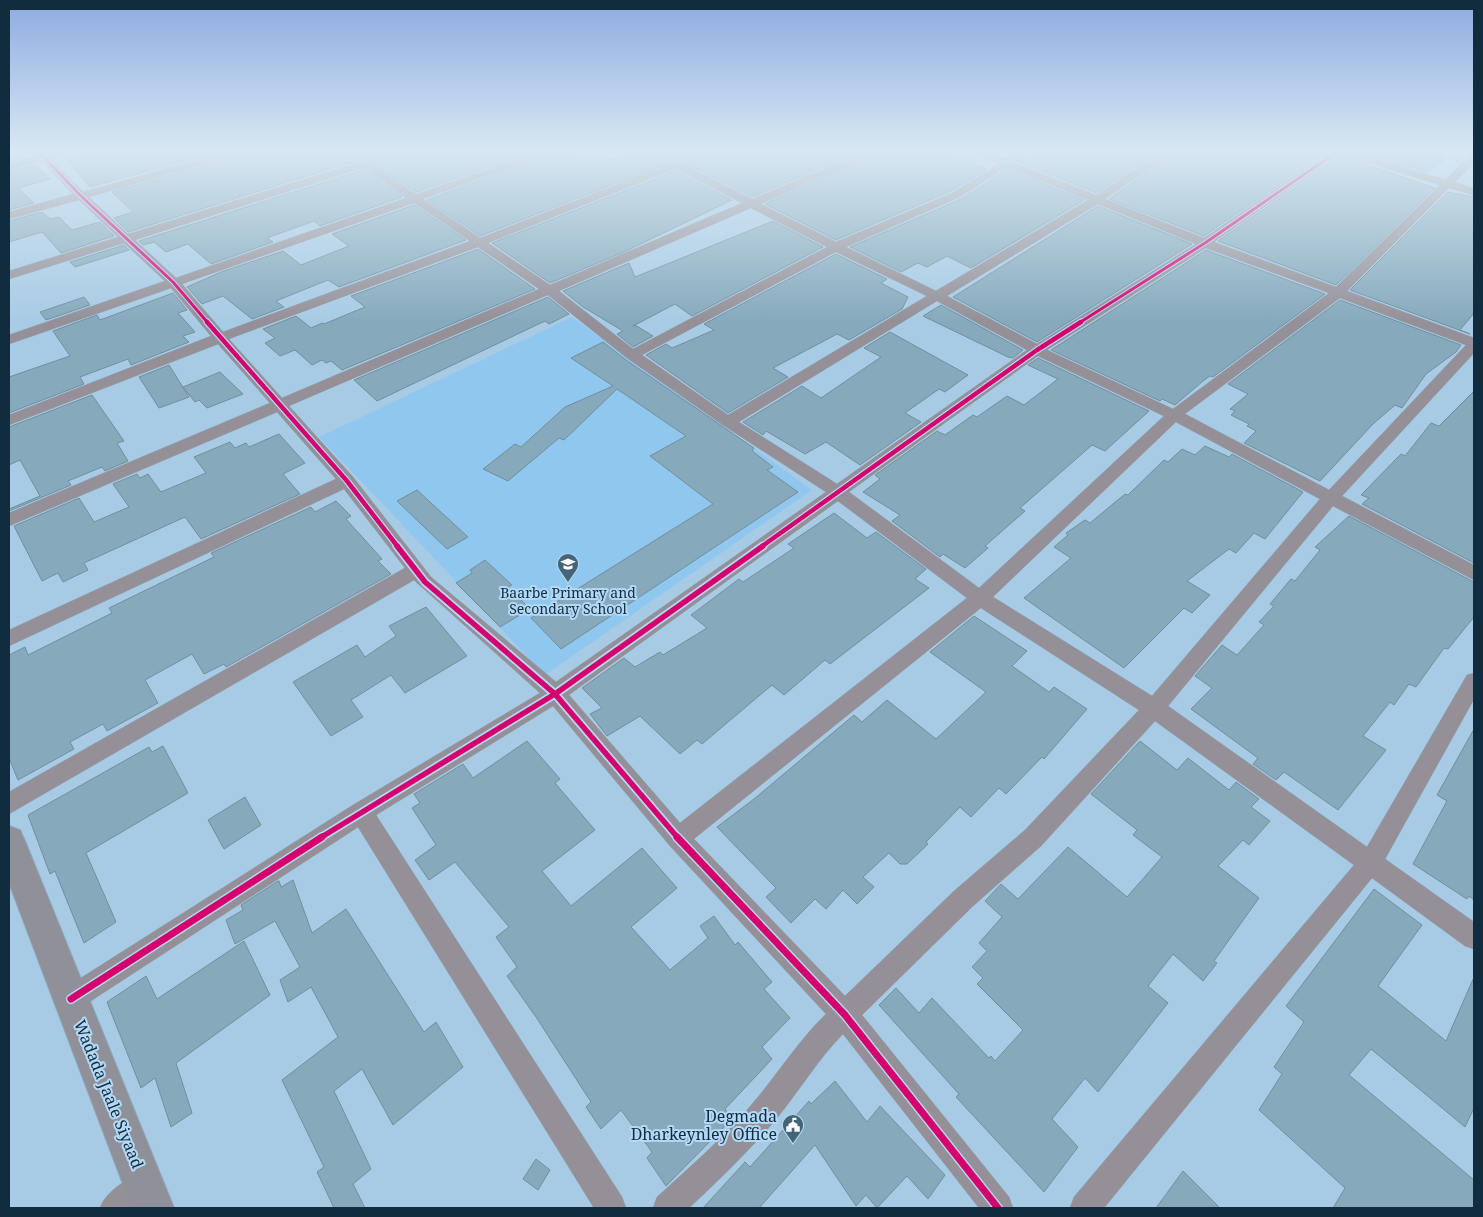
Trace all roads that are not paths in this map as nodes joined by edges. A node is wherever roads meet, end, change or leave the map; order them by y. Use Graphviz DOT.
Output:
graph roads {
  1 [pos="39,208"];
  2 [pos="94,208"];
  3 [pos="222,208"];
  4 [pos="393,208"];
  5 [pos="428,208"];
  6 [pos="567,208"];
  7 [pos="738,208"];
  8 [pos="758,208"];
  9 [pos="928,208"];
  10 [pos="1082,208"];
  11 [pos="1121,208"];
  12 [pos="1256,208"];
  13 [pos="1422,208"];
  14 [pos="9,216"];
  15 [pos="126,237"];
  16 [pos="480,242"];
  17 [pos="1205,243"];
  18 [pos="836,247"];
  19 [pos="9,275"];
  20 [pos="173,282"];
  21 [pos="551,290"];
  22 [pos="1339,292"];
  23 [pos="937,296"];
  24 [pos="220,338"];
  25 [pos="9,340"];
  26 [pos="1474,344"];
  27 [pos="1037,350"];
  28 [pos="632,355"];
  29 [pos="278,406"];
  30 [pos="1174,415"];
  31 [pos="9,420"];
  32 [pos="728,422"];
  33 [pos="347,482"];
  34 [pos="838,493"];
  35 [pos="1331,498"];
  36 [pos="9,520"];
  37 [pos="415,571"];
  38 [pos="1474,573"];
  39 [pos="980,598"];
  40 [pos="9,638"];
  41 [pos="1474,681"];
  42 [pos="555,694"];
  43 [pos="1154,708"];
  44 [pos="9,804"];
  45 [pos="361,812"];
  46 [pos="678,838"];
  47 [pos="9,841"];
  48 [pos="1371,862"];
  49 [pos="1474,937"];
  50 [pos="71,999"];
  51 [pos="845,1015"];
  52 [pos="149,1197"];
  53 [pos="115,1208"];
  54 [pos="611,1208"];
  55 [pos="668,1208"];
  56 [pos="998,1208"];
  57 [pos="1085,1208"];
  1 -- 14 [label="street"];
  2 -- 15 [label="street"];
  3 -- 15 [label="street"];
  4 -- 20 [label="street"];
  5 -- 16 [label="street"];
  6 -- 16 [label="street"];
  7 -- 21 [label="street"];
  8 -- 18 [label="street"];
  9 -- 18 [label="street"];
  10 -- 23 [label="street"];
  11 -- 17 [label="street"];
  12 -- 17 [label="street"];
  13 -- 22 [label="street"];
  15 -- 19 [label="street"];
  15 -- 20 [label="street"];
  16 -- 21 [label="street"];
  16 -- 24 [label="street"];
  17 -- 22 [label="street"];
  17 -- 27 [label="street"];
  18 -- 23 [label="street"];
  18 -- 28 [label="street"];
  20 -- 24 [label="street"];
  20 -- 25 [label="street"];
  21 -- 28 [label="street"];
  21 -- 29 [label="street"];
  22 -- 26 [label="street"];
  22 -- 30 [label="street"];
  23 -- 27 [label="street"];
  23 -- 32 [label="street"];
  24 -- 29 [label="street"];
  24 -- 31 [label="street"];
  26 -- 35 [label="street"];
  27 -- 30 [label="street"];
  27 -- 34 [label="street"];
  28 -- 32 [label="street"];
  29 -- 33 [label="street"];
  29 -- 36 [label="street"];
  30 -- 35 [label="street"];
  30 -- 39 [label="street"];
  32 -- 34 [label="street"];
  33 -- 37 [label="street"];
  33 -- 40 [label="street"];
  34 -- 39 [label="street"];
  34 -- 42 [label="street"];
  35 -- 38 [label="street"];
  35 -- 43 [label="street"];
  37 -- 42 [label="street"];
  37 -- 44 [label="street"];
  39 -- 43 [label="street"];
  39 -- 46 [label="street"];
  41 -- 48 [label="street"];
  42 -- 45 [label="street"];
  42 -- 46 [label="street"];
  43 -- 48 [label="street"];
  43 -- 51 [label="street"];
  45 -- 50 [label="street"];
  45 -- 54 [label="street"];
  46 -- 51 [label="street"];
  47 -- 50 [label="main road, Wadada Jaale Siyaad"];
  48 -- 49 [label="street"];
  48 -- 57 [label="street"];
  50 -- 52 [label="main road, Wadada Jaale Siyaad"];
  51 -- 55 [label="street"];
  51 -- 56 [label="street"];
  52 -- 53 [label="street"];
}
